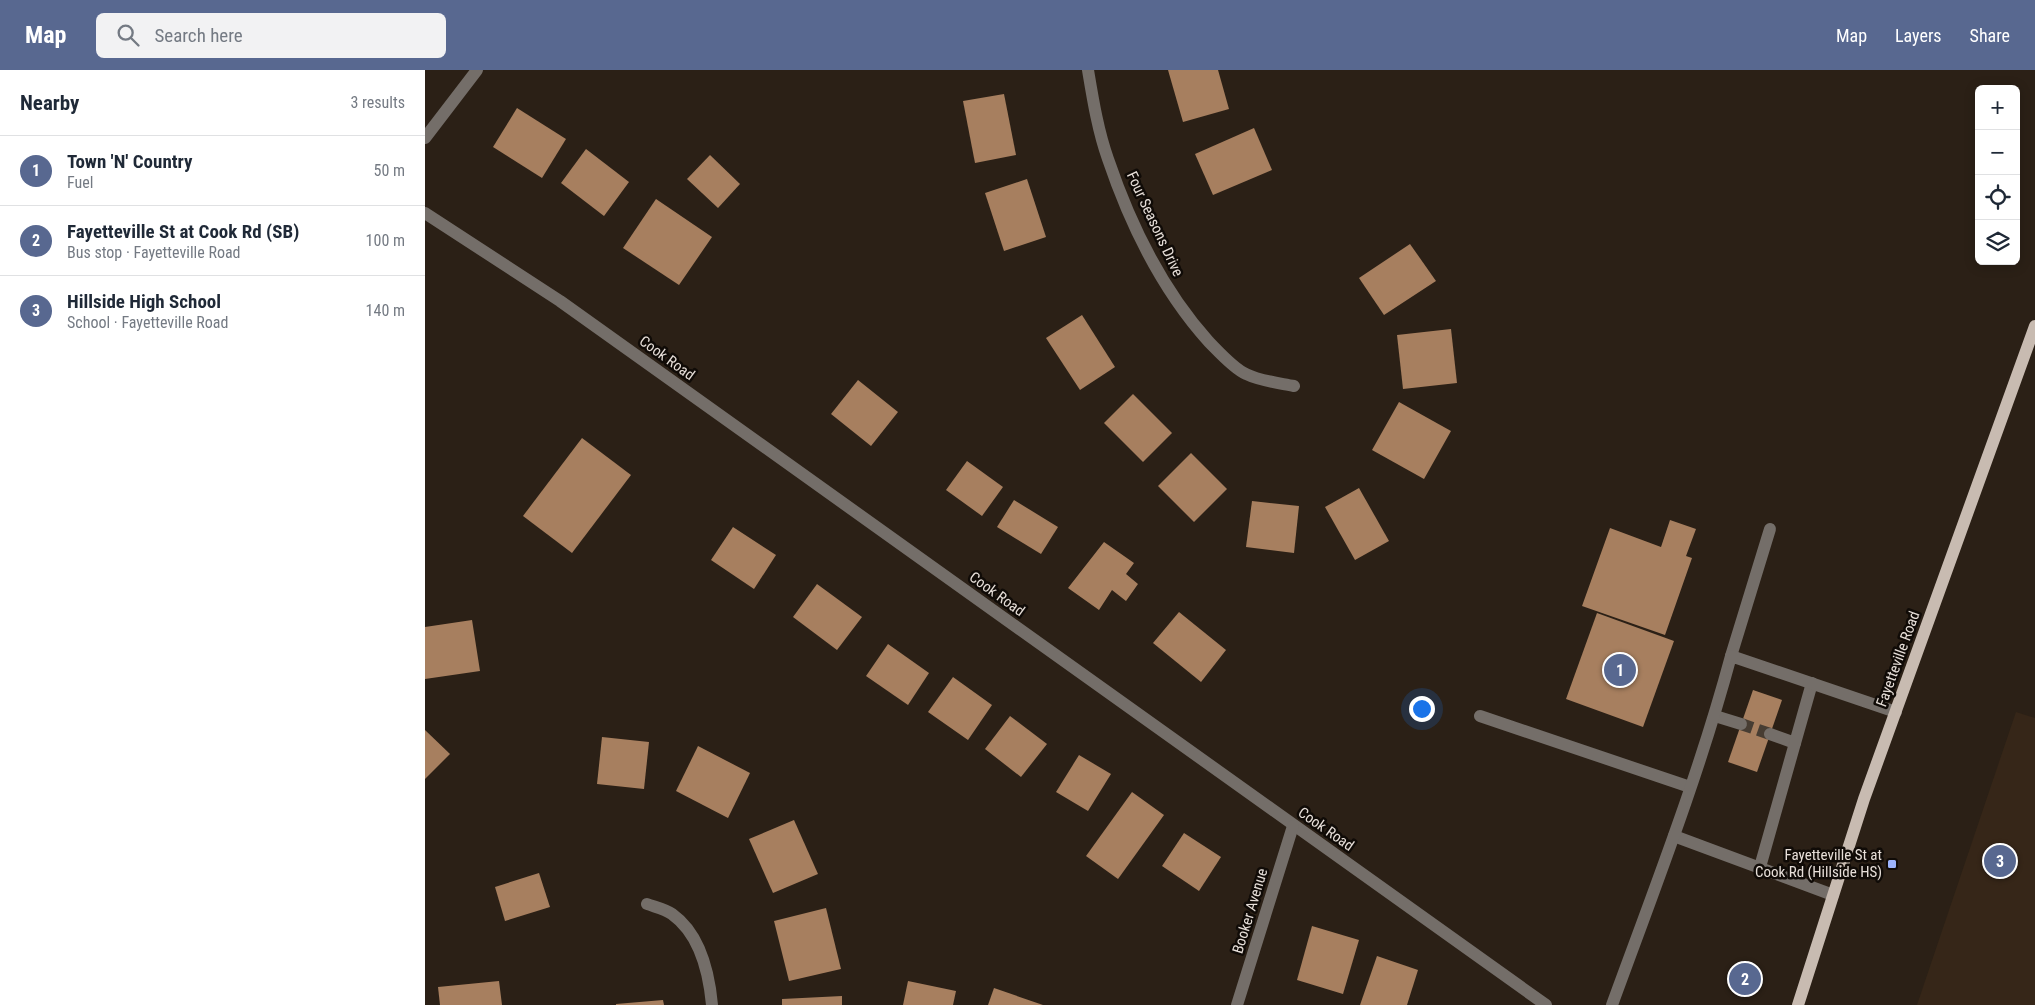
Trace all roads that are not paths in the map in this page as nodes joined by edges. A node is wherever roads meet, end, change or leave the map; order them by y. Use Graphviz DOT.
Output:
graph roads {
  1 [pos="477,70"];
  2 [pos="1088,70"];
  3 [pos="425,138"];
  4 [pos="425,213"];
  5 [pos="2035,326"];
  6 [pos="1294,386"];
  7 [pos="1769,529"];
  8 [pos="1731,656"];
  9 [pos="1812,683"];
  10 [pos="1896,712"];
  11 [pos="1479,716"];
  12 [pos="1715,716"];
  13 [pos="1741,724"];
  14 [pos="1770,734"];
  15 [pos="1795,743"];
  16 [pos="1691,787"];
  17 [pos="1293,826"];
  18 [pos="1673,836"];
  19 [pos="1759,867"];
  20 [pos="1833,894"];
  21 [pos="647,904"];
  22 [pos="712,1005"];
  23 [pos="1237,1005"];
  24 [pos="1546,1005"];
  25 [pos="1613,1005"];
  26 [pos="1798,1005"];
  1 -- 3 [label="street"];
  2 -- 6 [label="street, Four Seasons Drive"];
  4 -- 17 [label="street, Cook Road"];
  5 -- 10 [label="main road, Fayetteville Road"];
  7 -- 8 [label="street"];
  8 -- 9 [label="street"];
  8 -- 12 [label="street"];
  9 -- 10 [label="street"];
  9 -- 15 [label="street"];
  10 -- 20 [label="main road, Fayetteville Road"];
  11 -- 16 [label="street"];
  12 -- 13 [label="street"];
  12 -- 16 [label="street"];
  14 -- 15 [label="street"];
  15 -- 19 [label="street"];
  16 -- 18 [label="street"];
  17 -- 23 [label="street, Booker Avenue"];
  17 -- 24 [label="street, Cook Road"];
  18 -- 19 [label="street"];
  18 -- 25 [label="street"];
  19 -- 20 [label="street"];
  20 -- 26 [label="main road, Fayetteville Road"];
  21 -- 22 [label="street"];
}
